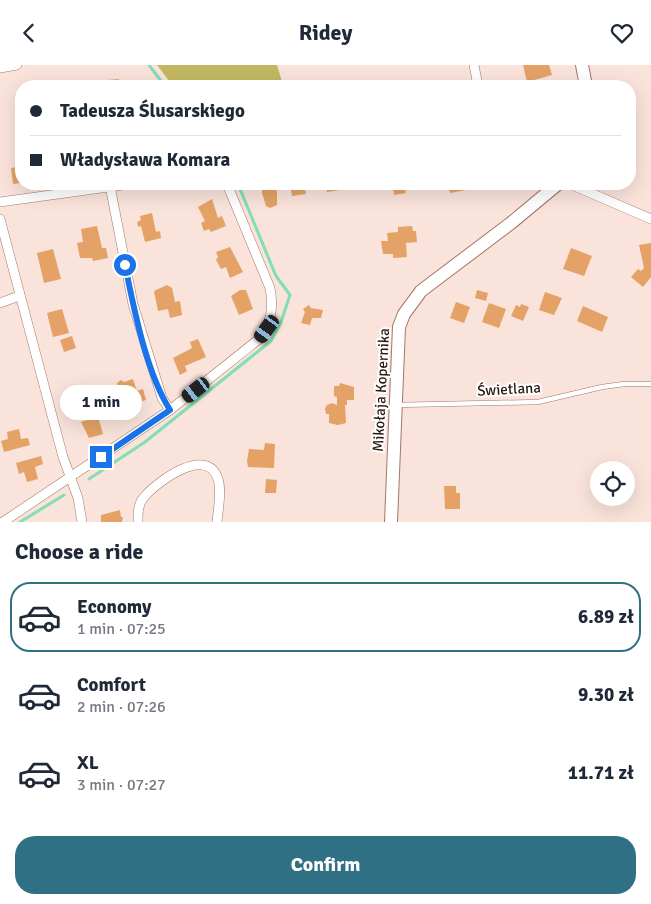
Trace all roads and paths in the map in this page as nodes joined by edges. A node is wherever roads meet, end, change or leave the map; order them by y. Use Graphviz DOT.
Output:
graph roads {
  1 [pos="17,65"];
  2 [pos="474,65"];
  3 [pos="582,65"];
  4 [pos="0,68"];
  5 [pos="477,80"];
  6 [pos="585,80"];
  7 [pos="82,190"];
  8 [pos="111,190"];
  9 [pos="229,190"];
  10 [pos="551,190"];
  11 [pos="584,190"];
  12 [pos="0,202"];
  13 [pos="0,219"];
  14 [pos="651,219"];
  15 [pos="19,296"];
  16 [pos="0,303"];
  17 [pos="651,384"];
  18 [pos="396,405"];
  19 [pos="170,410"];
  20 [pos="71,477"];
  21 [pos="3,521"];
  22 [pos="82,521"];
  23 [pos="138,521"];
  24 [pos="217,521"];
  25 [pos="391,521"];
  1 -- 4 [label="street"];
  2 -- 5 [label="street"];
  3 -- 6 [label="street"];
  7 -- 12 [label="street"];
  8 -- 19 [label="street"];
  9 -- 19 [label="street"];
  10 -- 18 [label="street, Mikołaja Kopernika"];
  11 -- 14 [label="street"];
  13 -- 15 [label="street"];
  15 -- 16 [label="street"];
  15 -- 20 [label="street"];
  17 -- 18 [label="lane, Świetlana"];
  18 -- 25 [label="street, Mikołaja Kopernika"];
  19 -- 20 [label="street"];
  20 -- 21 [label="street"];
  20 -- 22 [label="street"];
  23 -- 24 [label="street"];
}
